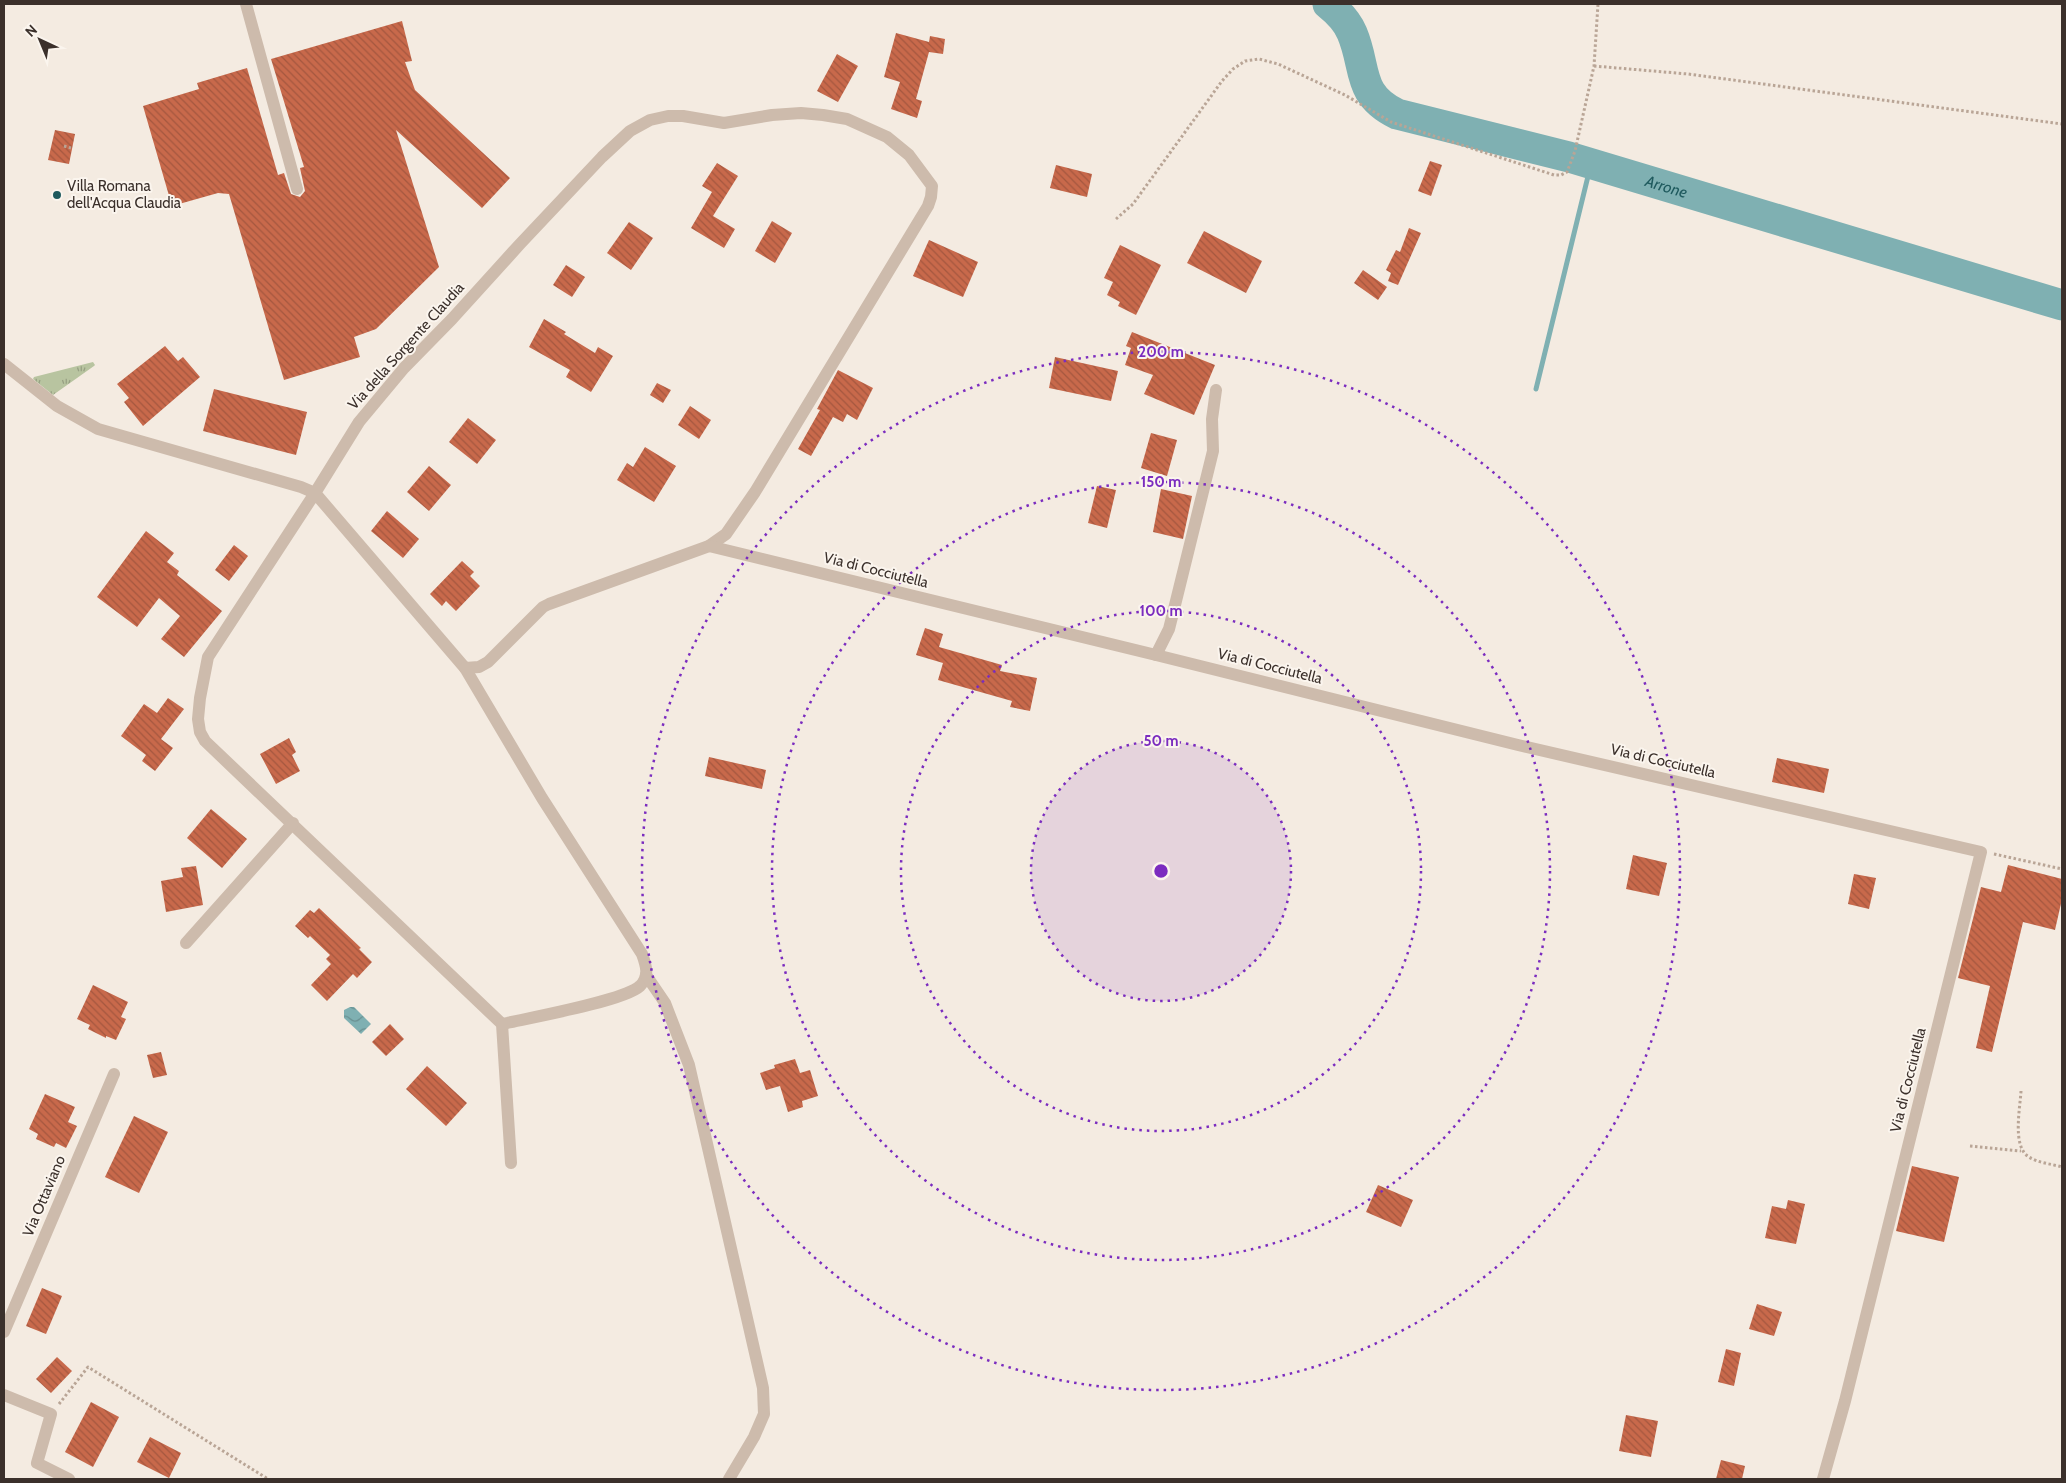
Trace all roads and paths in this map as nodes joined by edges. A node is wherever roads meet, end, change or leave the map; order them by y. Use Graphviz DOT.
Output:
graph roads {
  1 [pos="246,4"];
  2 [pos="1598,4"];
  3 [pos="1594,66"];
  4 [pos="2062,124"];
  5 [pos="64,146"];
  6 [pos="71,148"];
  7 [pos="297,189"];
  8 [pos="1116,219"];
  9 [pos="4,364"];
  10 [pos="1216,390"];
  11 [pos="315,493"];
  12 [pos="709,546"];
  13 [pos="1156,655"];
  14 [pos="465,668"];
  15 [pos="292,822"];
  16 [pos="1982,852"];
  17 [pos="2062,869"];
  18 [pos="186,944"];
  19 [pos="646,976"];
  20 [pos="502,1024"];
  21 [pos="114,1074"];
  22 [pos="2021,1091"];
  23 [pos="1970,1146"];
  24 [pos="2021,1151"];
  25 [pos="511,1163"];
  26 [pos="2062,1167"];
  27 [pos="4,1332"];
  28 [pos="4,1395"];
  29 [pos="51,1414"];
  30 [pos="69,1479"];
  31 [pos="268,1479"];
  32 [pos="729,1479"];
  33 [pos="1823,1479"];
  1 -- 7 [label="street"];
  2 -- 3 [label="path"];
  3 -- 4 [label="path"];
  3 -- 8 [label="path"];
  5 -- 6 [label="path"];
  9 -- 11 [label="street"];
  10 -- 13 [label="street"];
  11 -- 12 [label="street, Via della Sorgente Claudia"];
  11 -- 14 [label="street"];
  11 -- 15 [label="street, Via della Sorgente Claudia"];
  12 -- 13 [label="street, Via di Cocciutella"];
  12 -- 14 [label="street"];
  13 -- 16 [label="street, Via di Cocciutella"];
  14 -- 19 [label="street"];
  15 -- 18 [label="street"];
  15 -- 20 [label="street, Via della Sorgente Claudia"];
  16 -- 17 [label="path"];
  16 -- 33 [label="street, Via di Cocciutella"];
  19 -- 20 [label="street"];
  19 -- 32 [label="street"];
  20 -- 25 [label="street"];
  21 -- 27 [label="street, Via Ottaviano"];
  22 -- 24 [label="path"];
  23 -- 24 [label="path"];
  24 -- 26 [label="path"];
  28 -- 29 [label="street"];
  29 -- 30 [label="street"];
  29 -- 31 [label="path"];
}
